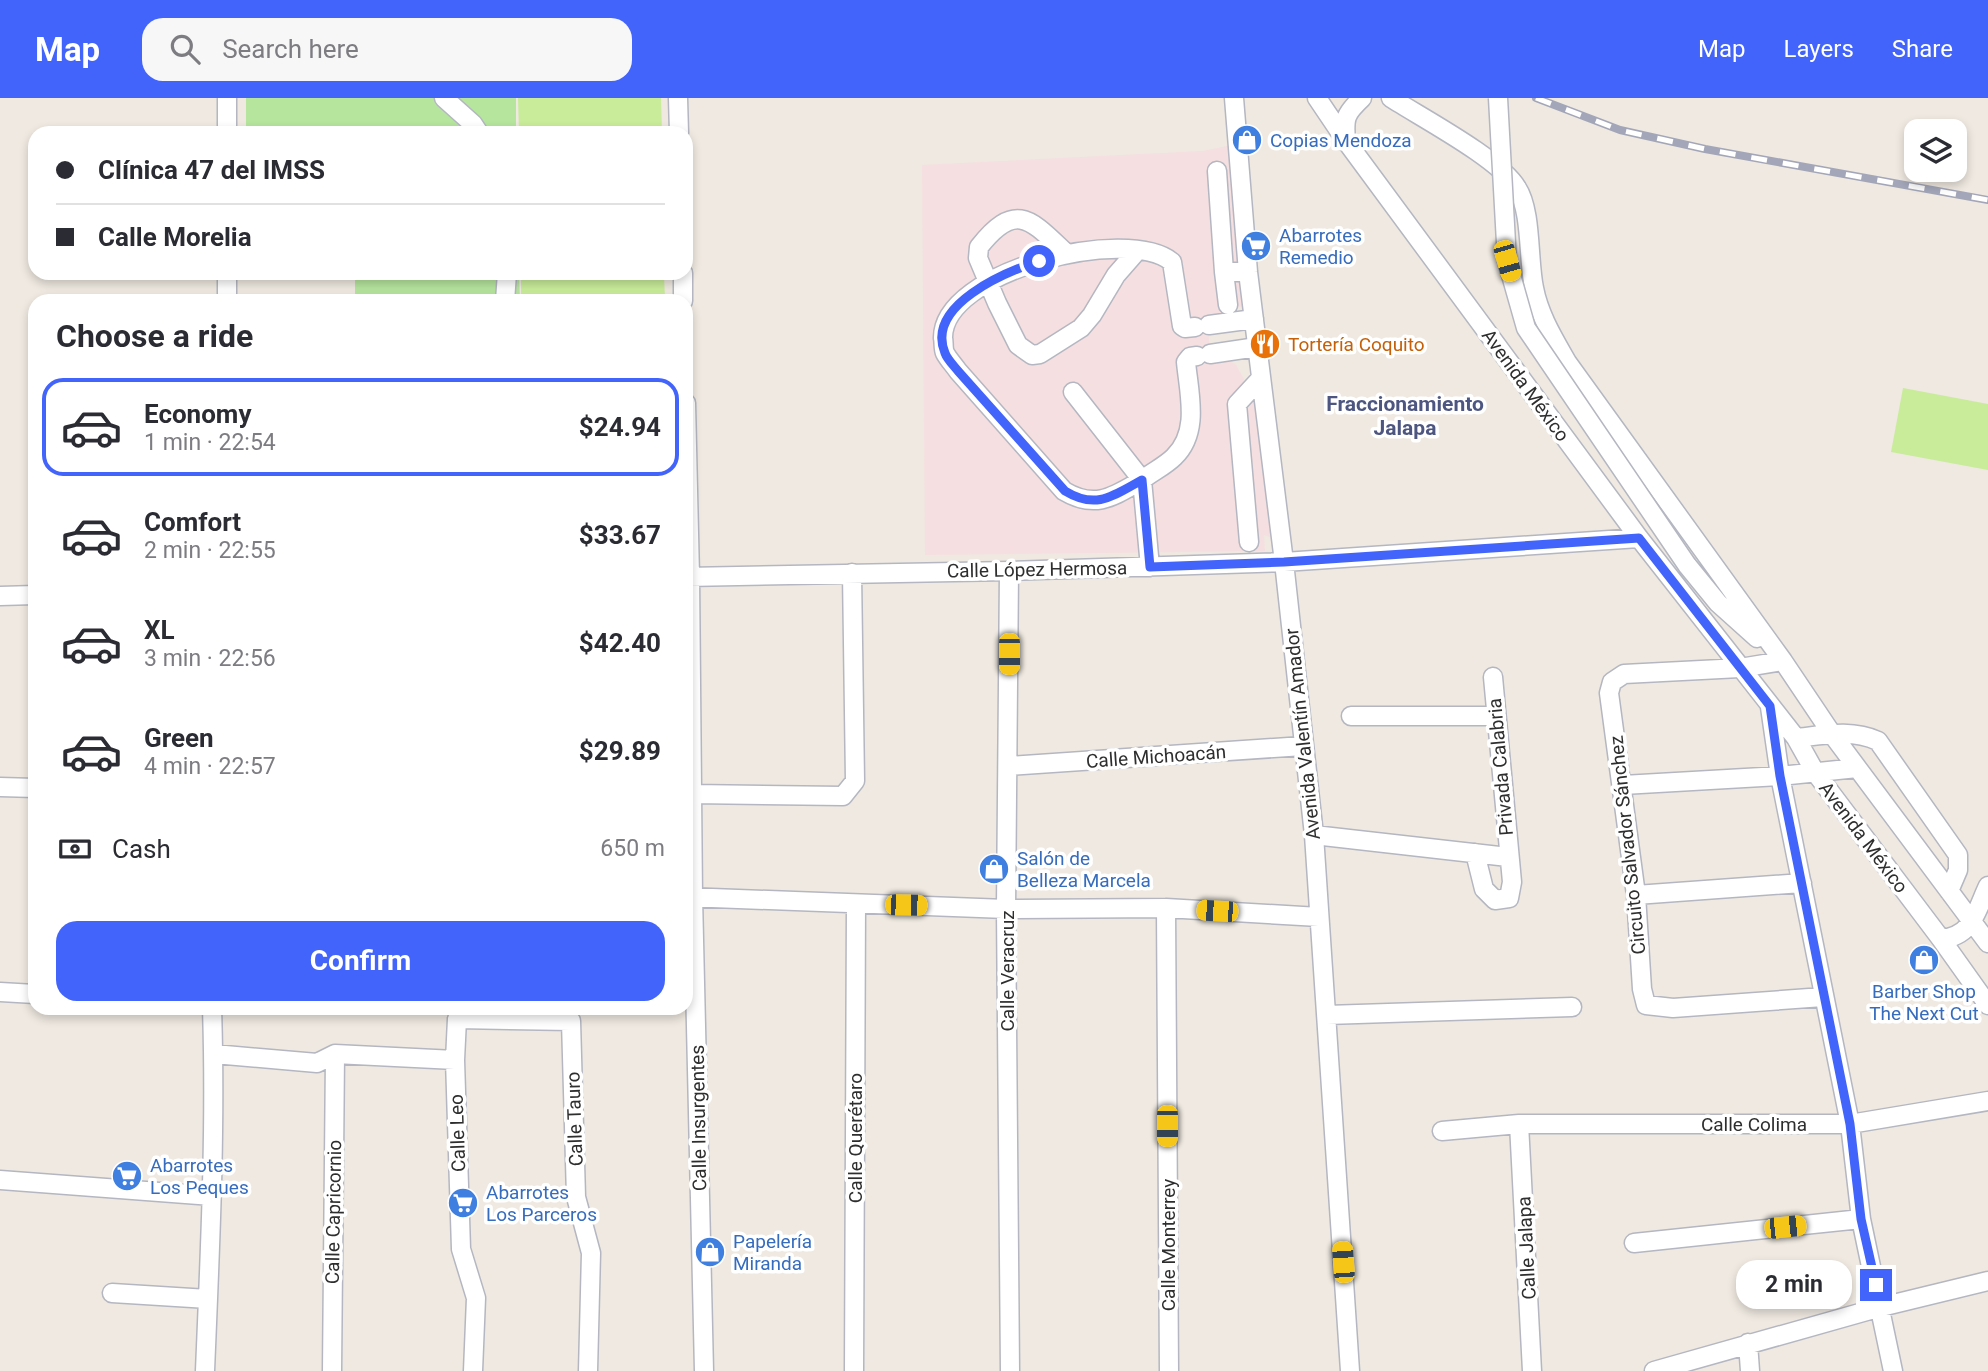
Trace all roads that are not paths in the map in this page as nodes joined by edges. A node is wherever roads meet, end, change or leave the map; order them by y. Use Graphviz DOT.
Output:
graph roads {
  1 [pos="227,98"];
  2 [pos="444,98"];
  3 [pos="678,98"];
  4 [pos="1234,98"];
  5 [pos="1317,98"];
  6 [pos="1362,98"];
  7 [pos="1391,98"];
  8 [pos="1498,98"];
  9 [pos="227,126"];
  10 [pos="474,126"];
  11 [pos="679,126"];
  12 [pos="1346,141"];
  13 [pos="1217,171"];
  14 [pos="1137,251"];
  15 [pos="1066,253"];
  16 [pos="1224,272"];
  17 [pos="1248,272"];
  18 [pos="990,283"];
  19 [pos="1228,305"];
  20 [pos="1254,319"];
  21 [pos="1257,346"];
  22 [pos="1261,378"];
  23 [pos="1073,392"];
  24 [pos="1142,480"];
  25 [pos="1639,538"];
  26 [pos="1249,542"];
  27 [pos="1284,562"];
  28 [pos="1150,567"];
  29 [pos="1009,571"];
  30 [pos="852,573"];
  31 [pos="693,577"];
  32 [pos="28,595"];
  33 [pos="0,596"];
  34 [pos="1718,603"];
  35 [pos="1783,661"];
  36 [pos="1740,668"];
  37 [pos="1493,677"];
  38 [pos="1770,706"];
  39 [pos="1351,716"];
  40 [pos="1496,716"];
  41 [pos="1832,734"];
  42 [pos="1796,738"];
  43 [pos="1303,746"];
  44 [pos="1009,766"];
  45 [pos="1857,768"];
  46 [pos="1815,772"];
  47 [pos="1780,776"];
  48 [pos="1623,785"];
  49 [pos="0,787"];
  50 [pos="28,788"];
  51 [pos="693,794"];
  52 [pos="1314,835"];
  53 [pos="1475,853"];
  54 [pos="1508,857"];
  55 [pos="1802,883"];
  56 [pos="1988,886"];
  57 [pos="1950,891"];
  58 [pos="1636,895"];
  59 [pos="693,897"];
  60 [pos="856,904"];
  61 [pos="1166,908"];
  62 [pos="1006,909"];
  63 [pos="1319,917"];
  64 [pos="1980,919"];
  65 [pos="1941,939"];
  66 [pos="1988,943"];
  67 [pos="0,992"];
  68 [pos="28,994"];
  69 [pos="1823,997"];
  70 [pos="1988,1005"];
  71 [pos="1572,1007"];
  72 [pos="212,1015"];
  73 [pos="693,1015"];
  74 [pos="1327,1015"];
  75 [pos="457,1019"];
  76 [pos="214,1054"];
  77 [pos="335,1054"];
  78 [pos="456,1060"];
  79 [pos="1988,1101"];
  80 [pos="1518,1124"];
  81 [pos="1850,1124"];
  82 [pos="1442,1131"];
  83 [pos="0,1180"];
  84 [pos="212,1196"];
  85 [pos="1861,1219"];
  86 [pos="1634,1243"];
  87 [pos="1988,1281"];
  88 [pos="112,1293"];
  89 [pos="208,1299"];
  90 [pos="1881,1307"];
  91 [pos="1748,1343"];
  92 [pos="205,1371"];
  93 [pos="332,1371"];
  94 [pos="473,1371"];
  95 [pos="588,1371"];
  96 [pos="704,1371"];
  97 [pos="854,1371"];
  98 [pos="1010,1371"];
  99 [pos="1169,1371"];
  100 [pos="1350,1371"];
  101 [pos="1532,1371"];
  102 [pos="1654,1371"];
  103 [pos="1750,1371"];
  104 [pos="1893,1371"];
  1 -- 9 [label="street"];
  2 -- 10 [label="street"];
  3 -- 11 [label="street"];
  4 -- 17 [label="street, Avenida Valentín Amador"];
  5 -- 12 [label="street, Avenida México"];
  6 -- 12 [label="street"];
  7 -- 35 [label="street, Avenida México"];
  8 -- 34 [label="street, Avenida México, bridge"];
  12 -- 25 [label="street, Avenida México"];
  13 -- 16 [label="street"];
  14 -- 15 [label="street"];
  14 -- 18 [label="street"];
  14 -- 20 [label="street"];
  15 -- 18 [label="street"];
  15 -- 18 [label="street"];
  16 -- 17 [label="street"];
  16 -- 19 [label="street"];
  17 -- 20 [label="street, Avenida Valentín Amador"];
  18 -- 24 [label="street"];
  20 -- 21 [label="street, Avenida Valentín Amador"];
  21 -- 22 [label="street, Avenida Valentín Amador"];
  21 -- 24 [label="street"];
  22 -- 26 [label="street"];
  22 -- 27 [label="street, Avenida Valentín Amador"];
  23 -- 24 [label="street"];
  24 -- 28 [label="street"];
  25 -- 27 [label="street, Calle López Hermosa"];
  25 -- 36 [label="street, Avenida México"];
  27 -- 28 [label="street, Calle López Hermosa"];
  27 -- 43 [label="street, Avenida Valentín Amador"];
  28 -- 29 [label="street, Calle López Hermosa"];
  29 -- 30 [label="street, Calle López Hermosa"];
  29 -- 44 [label="street, Calle Veracruz"];
  30 -- 31 [label="street, Calle López Hermosa"];
  30 -- 51 [label="street"];
  32 -- 33 [label="street"];
  34 -- 35 [label="street, Avenida México"];
  34 -- 36 [label="street, Avenida México"];
  35 -- 36 [label="street, Circuito Salvador Sánchez"];
  35 -- 41 [label="street, Avenida México"];
  36 -- 38 [label="street, Avenida México"];
  36 -- 48 [label="street, Circuito Salvador Sánchez"];
  37 -- 40 [label="street, Privada Calabria"];
  38 -- 42 [label="street, Avenida México"];
  38 -- 47 [label="street"];
  39 -- 40 [label="street"];
  40 -- 54 [label="street, Privada Calabria"];
  41 -- 42 [label="street"];
  41 -- 45 [label="street, Avenida México"];
  41 -- 57 [label="street"];
  42 -- 46 [label="street, Avenida México"];
  43 -- 44 [label="street, Calle Michoacán"];
  43 -- 52 [label="street, Avenida Valentín Amador"];
  44 -- 62 [label="street, Calle Veracruz"];
  45 -- 46 [label="street"];
  45 -- 57 [label="street, Avenida México"];
  46 -- 47 [label="street"];
  46 -- 65 [label="street, Avenida México"];
  47 -- 48 [label="street"];
  47 -- 55 [label="street"];
  48 -- 58 [label="street, Circuito Salvador Sánchez"];
  49 -- 50 [label="street"];
  52 -- 53 [label="street, Privada Calabria"];
  52 -- 63 [label="street, Avenida Valentín Amador"];
  53 -- 54 [label="street, Privada Calabria"];
  53 -- 54 [label="street, Privada Calabria"];
  55 -- 58 [label="street"];
  55 -- 69 [label="street"];
  56 -- 64 [label="street"];
  57 -- 64 [label="street, Avenida México"];
  58 -- 69 [label="street, Circuito Salvador Sánchez"];
  59 -- 60 [label="street"];
  60 -- 62 [label="street"];
  60 -- 97 [label="street, Calle Querétaro"];
  61 -- 62 [label="street"];
  61 -- 63 [label="street"];
  61 -- 99 [label="street, Calle Monterrey"];
  62 -- 98 [label="street, Calle Veracruz"];
  63 -- 74 [label="street, Avenida Valentín Amador"];
  64 -- 65 [label="street"];
  64 -- 66 [label="street, Avenida México"];
  65 -- 70 [label="street, Avenida México"];
  67 -- 68 [label="street"];
  69 -- 81 [label="street"];
  71 -- 74 [label="street"];
  72 -- 76 [label="street"];
  73 -- 96 [label="street, Calle Insurgentes"];
  74 -- 100 [label="street, Avenida Valentín Amador"];
  75 -- 78 [label="street, Calle Leo"];
  75 -- 95 [label="street, Calle Tauro"];
  76 -- 77 [label="street"];
  76 -- 84 [label="street"];
  77 -- 78 [label="street"];
  77 -- 93 [label="street, Calle Capricornio"];
  78 -- 94 [label="street, Calle Leo"];
  79 -- 81 [label="street, Calle Colima"];
  80 -- 81 [label="street, Calle Colima"];
  80 -- 82 [label="street, Calle Colima"];
  80 -- 101 [label="street, Calle Jalapa"];
  81 -- 85 [label="street"];
  83 -- 84 [label="street"];
  84 -- 89 [label="street"];
  85 -- 86 [label="street"];
  85 -- 90 [label="street"];
  87 -- 90 [label="street"];
  88 -- 89 [label="street"];
  89 -- 92 [label="street"];
  90 -- 91 [label="street"];
  90 -- 104 [label="street"];
  91 -- 102 [label="street"];
  91 -- 103 [label="street"];
}
